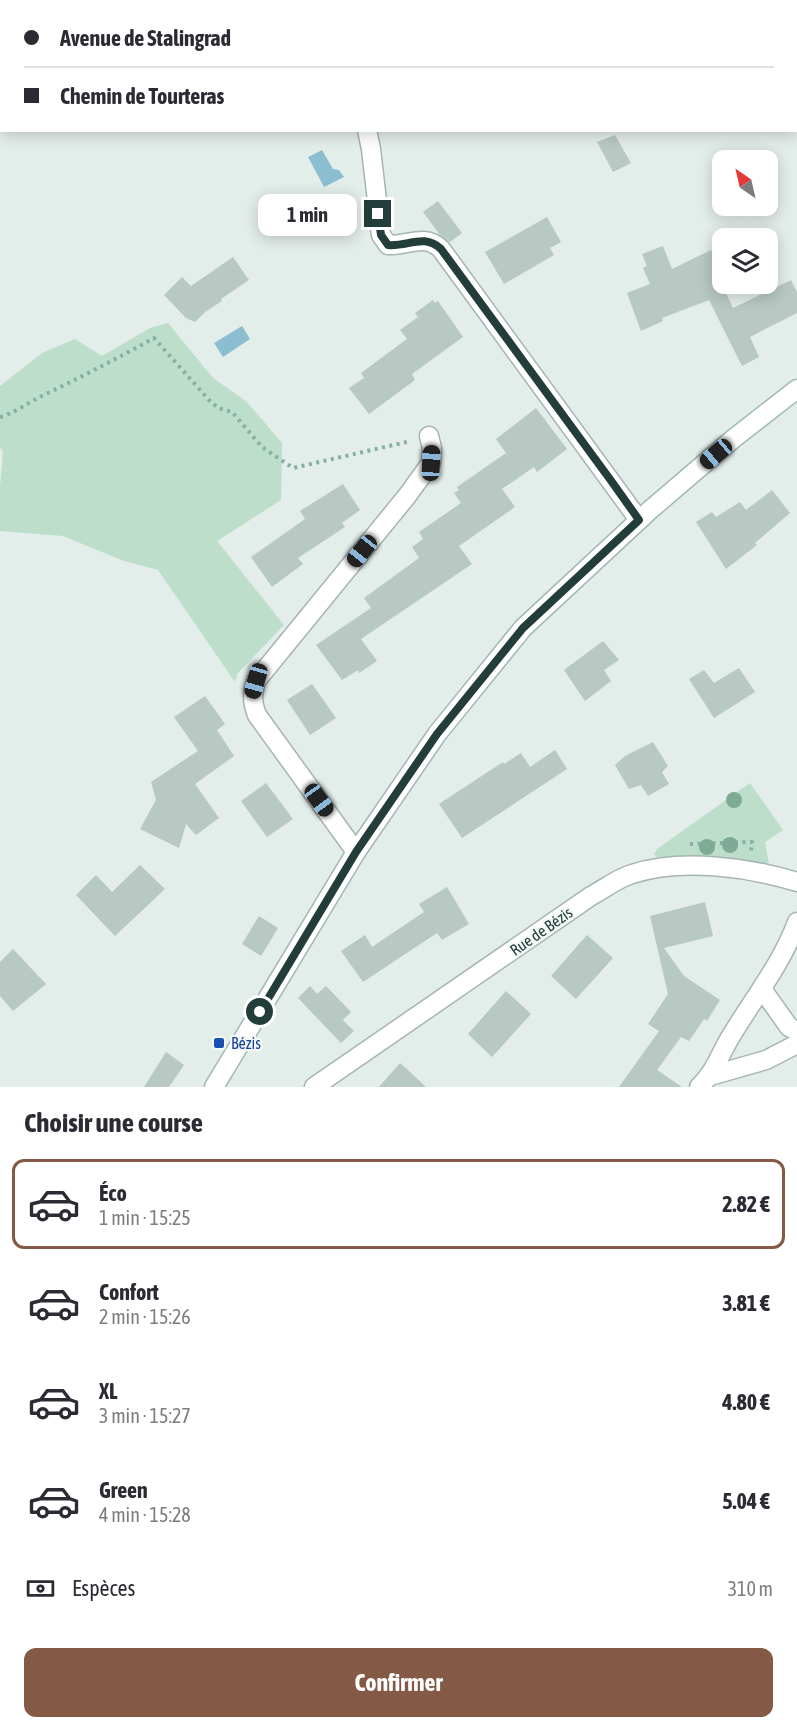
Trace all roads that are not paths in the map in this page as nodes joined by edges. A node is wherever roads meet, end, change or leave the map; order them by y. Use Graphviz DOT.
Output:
graph roads {
  1 [pos="367,132"];
  2 [pos="797,389"];
  3 [pos="429,436"];
  4 [pos="639,520"];
  5 [pos="356,852"];
  6 [pos="797,882"];
  7 [pos="797,922"];
  8 [pos="762,989"];
  9 [pos="797,1031"];
  10 [pos="797,1044"];
  11 [pos="705,1082"];
  12 [pos="214,1087"];
  13 [pos="314,1087"];
  1 -- 4 [label="street"];
  2 -- 4 [label="street"];
  3 -- 5 [label="street"];
  4 -- 5 [label="street"];
  5 -- 12 [label="street"];
  6 -- 13 [label="street, Rue de Bézis"];
  7 -- 8 [label="street"];
  8 -- 9 [label="street"];
  8 -- 11 [label="street"];
  10 -- 11 [label="street"];
}
